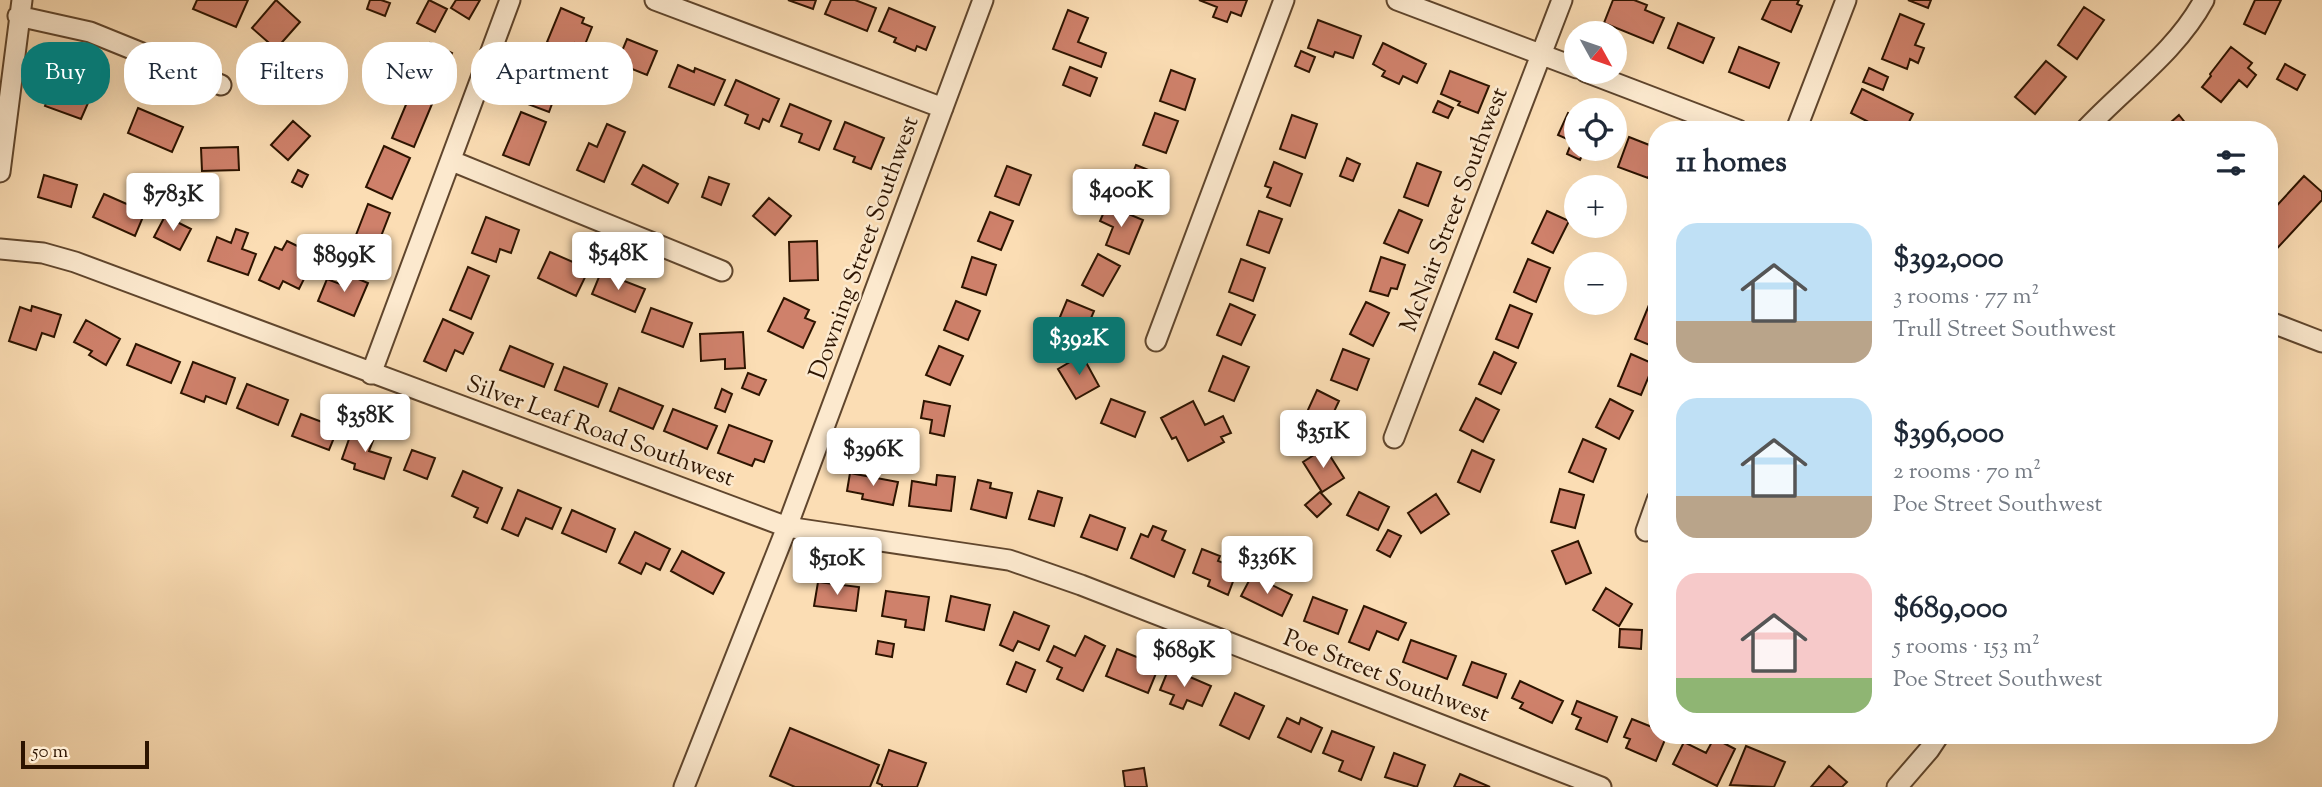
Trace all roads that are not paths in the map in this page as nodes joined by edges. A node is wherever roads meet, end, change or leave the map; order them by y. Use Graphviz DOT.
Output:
graph roads {
  1 [pos="510,0"];
  2 [pos="655,0"];
  3 [pos="983,0"];
  4 [pos="1284,0"];
  5 [pos="1397,0"];
  6 [pos="1562,0"];
  7 [pos="1846,0"];
  8 [pos="2204,0"];
  9 [pos="20,8"];
  10 [pos="124,46"];
  11 [pos="1541,55"];
  12 [pos="1564,63"];
  13 [pos="1617,84"];
  14 [pos="943,108"];
  15 [pos="1714,121"];
  16 [pos="1799,121"];
  17 [pos="2094,121"];
  18 [pos="452,161"];
  19 [pos="0,172"];
  20 [pos="0,249"];
  21 [pos="722,271"];
  22 [pos="2278,325"];
  23 [pos="1156,341"];
  24 [pos="2322,342"];
  25 [pos="371,374"];
  26 [pos="1394,438"];
  27 [pos="1648,525"];
  28 [pos="787,527"];
  29 [pos="1646,531"];
  30 [pos="1933,744"];
  31 [pos="684,787"];
  32 [pos="1601,787"];
  33 [pos="1898,787"];
  1 -- 18 [label="street"];
  2 -- 14 [label="street"];
  3 -- 14 [label="street, Downing Street Southwest"];
  4 -- 23 [label="street"];
  5 -- 11 [label="street"];
  6 -- 11 [label="street, McNair Street Southwest"];
  7 -- 16 [label="street"];
  8 -- 17 [label="street"];
  9 -- 10 [label="street"];
  9 -- 19 [label="street"];
  11 -- 12 [label="street"];
  11 -- 26 [label="street, McNair Street Southwest"];
  13 -- 15 [label="street"];
  14 -- 28 [label="street, Downing Street Southwest"];
  18 -- 21 [label="street"];
  18 -- 25 [label="street"];
  20 -- 25 [label="street, Silver Leaf Road Southwest"];
  22 -- 24 [label="street"];
  25 -- 28 [label="street, Silver Leaf Road Southwest"];
  27 -- 29 [label="street"];
  28 -- 31 [label="street, Downing Street Southwest"];
  28 -- 32 [label="street, Poe Street Southwest"];
  30 -- 33 [label="street"];
}
